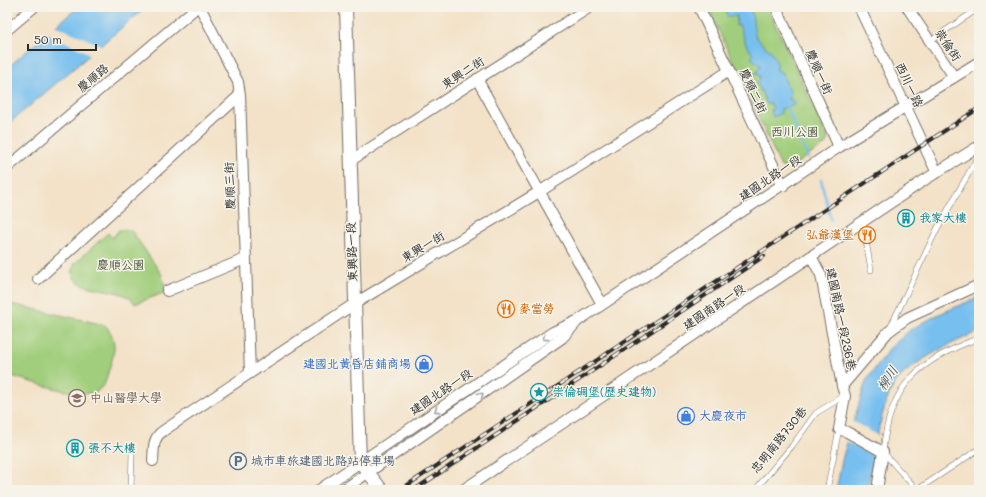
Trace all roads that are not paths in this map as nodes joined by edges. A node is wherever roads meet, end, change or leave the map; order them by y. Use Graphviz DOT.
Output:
graph roads {
  1 [pos="34,7"];
  2 [pos="198,7"];
  3 [pos="590,7"];
  4 [pos="699,7"];
  5 [pos="776,7"];
  6 [pos="860,7"];
  7 [pos="907,7"];
  8 [pos="979,8"];
  9 [pos="349,9"];
  10 [pos="7,30"];
  11 [pos="930,41"];
  12 [pos="979,62"];
  13 [pos="728,71"];
  14 [pos="954,77"];
  15 [pos="477,79"];
  16 [pos="240,95"];
  17 [pos="905,107"];
  18 [pos="979,146"];
  19 [pos="839,147"];
  20 [pos="979,155"];
  21 [pos="350,161"];
  22 [pos="7,168"];
  23 [pos="937,173"];
  24 [pos="783,186"];
  25 [pos="539,192"];
  26 [pos="862,223"];
  27 [pos="812,258"];
  28 [pos="246,259"];
  29 [pos="871,270"];
  30 [pos="38,279"];
  31 [pos="979,285"];
  32 [pos="167,292"];
  33 [pos="354,304"];
  34 [pos="602,304"];
  35 [pos="579,320"];
  36 [pos="888,332"];
  37 [pos="979,338"];
  38 [pos="250,373"];
  39 [pos="843,391"];
  40 [pos="843,430"];
  41 [pos="979,449"];
  42 [pos="132,452"];
  43 [pos="882,452"];
  44 [pos="153,461"];
  45 [pos="360,462"];
  46 [pos="368,473"];
  47 [pos="131,490"];
  48 [pos="319,490"];
  49 [pos="343,490"];
  50 [pos="382,490"];
  51 [pos="463,490"];
  52 [pos="755,490"];
  53 [pos="827,490"];
  54 [pos="877,490"];
  55 [pos="917,490"];
  1 -- 10 [label="street"];
  2 -- 16 [label="street, 慶順三街"];
  2 -- 22 [label="street, 慶順路"];
  3 -- 15 [label="street, 東興二街"];
  4 -- 13 [label="street, 慶順二街"];
  5 -- 19 [label="street, 慶順一街"];
  6 -- 17 [label="street, 西川一路"];
  7 -- 11 [label="street, 崇倫街"];
  8 -- 11 [label="lane"];
  9 -- 21 [label="street, 東興路一段"];
  11 -- 14 [label="street, 崇倫街"];
  12 -- 14 [label="street, 建國北路一段"];
  13 -- 24 [label="street, 慶順二街"];
  13 -- 25 [label="street, 東興一街"];
  14 -- 17 [label="street, 建國北路一段"];
  15 -- 21 [label="street, 東興二街"];
  15 -- 25 [label="street"];
  16 -- 28 [label="street, 慶順三街"];
  16 -- 30 [label="street"];
  17 -- 19 [label="street, 建國北路一段"];
  17 -- 23 [label="street, 西川一路"];
  18 -- 23 [label="street, 建國南路一段"];
  19 -- 24 [label="street, 建國北路一段"];
  20 -- 36 [label="lane"];
  21 -- 33 [label="street, 東興路一段"];
  23 -- 26 [label="street, 建國南路一段"];
  24 -- 34 [label="street, 建國北路一段"];
  25 -- 33 [label="street, 東興一街"];
  25 -- 34 [label="street"];
  26 -- 27 [label="street, 建國南路一段"];
  26 -- 29 [label="lane"];
  27 -- 39 [label="street, 建國南路一段236巷"];
  27 -- 51 [label="street, 建國南路一段"];
  28 -- 32 [label="street"];
  28 -- 38 [label="street, 慶順三街"];
  31 -- 36 [label="street, 忠明南路730巷"];
  33 -- 38 [label="street, 東興一街"];
  33 -- 45 [label="street, 東興路一段"];
  34 -- 35 [label="street, 建國北路一段"];
  35 -- 45 [label="street, 建國北路一段, one-way"];
  46 -- 35 [label="street, 建國北路一段, one-way"];
  36 -- 39 [label="street, 忠明南路730巷"];
  37 -- 43 [label="lane"];
  38 -- 44 [label="street, 東興一街"];
  39 -- 40 [label="street"];
  39 -- 52 [label="lane, 忠明南路730巷"];
  40 -- 43 [label="street"];
  40 -- 53 [label="lane"];
  41 -- 55 [label="lane"];
  42 -- 47 [label="lane"];
  43 -- 54 [label="street"];
  43 -- 55 [label="lane"];
  45 -- 46 [label="street"];
  45 -- 48 [label="street, 建國北路一段"];
  46 -- 49 [label="street, 建國北路一段"];
  46 -- 50 [label="street"];
}
